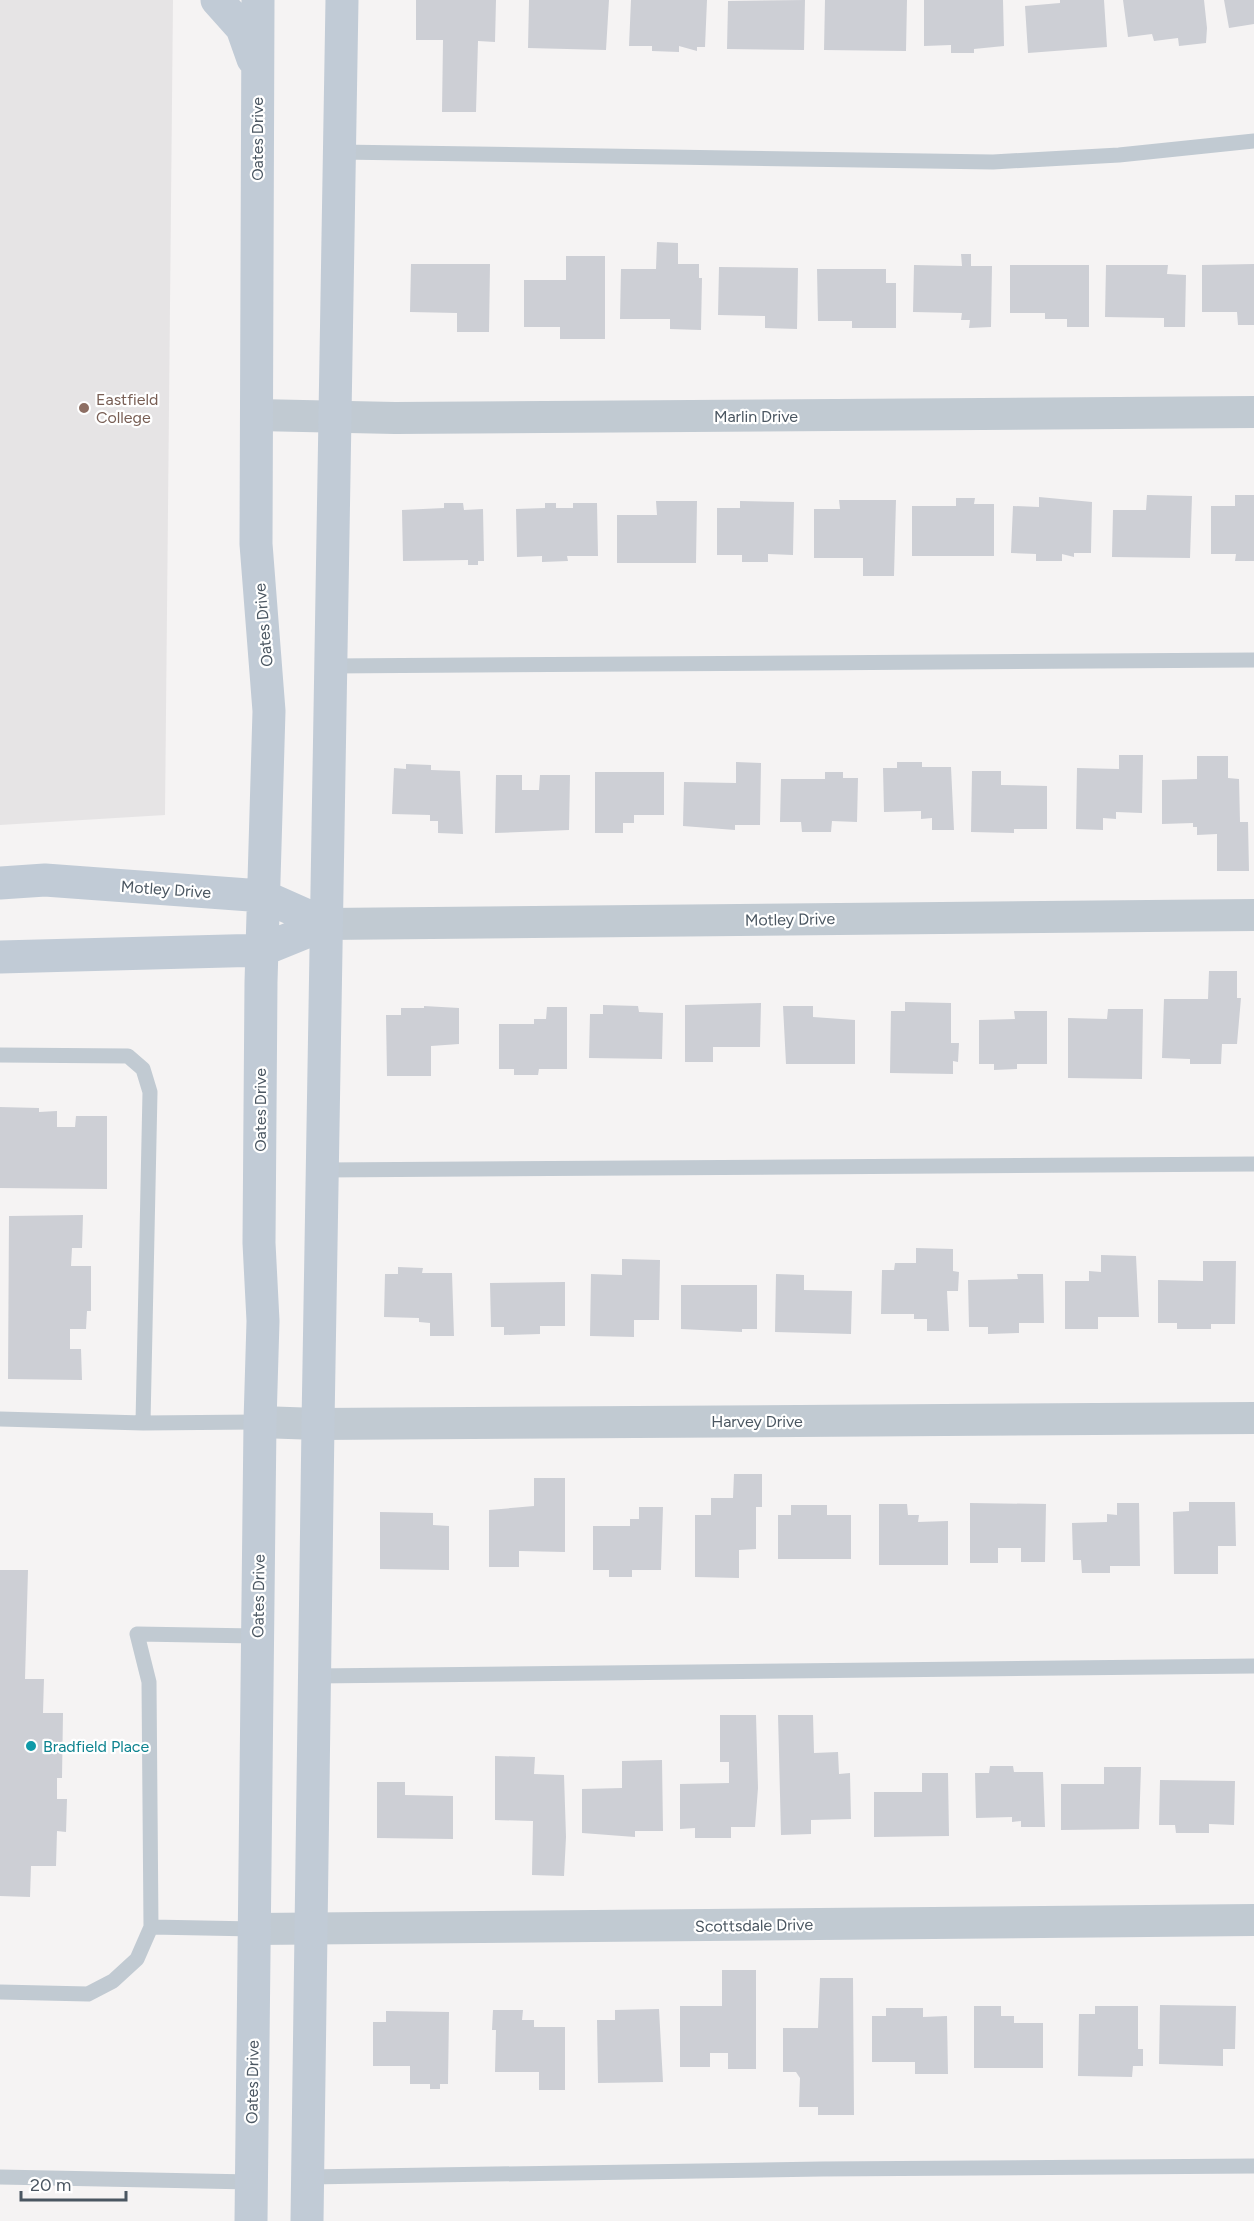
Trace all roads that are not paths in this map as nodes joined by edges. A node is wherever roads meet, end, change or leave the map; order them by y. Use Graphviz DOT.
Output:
graph roads {
  1 [pos="217,0"];
  2 [pos="258,0"];
  3 [pos="342,0"];
  4 [pos="257,72"];
  5 [pos="1254,141"];
  6 [pos="339,152"];
  7 [pos="1254,412"];
  8 [pos="257,414"];
  9 [pos="334,417"];
  10 [pos="1254,660"];
  11 [pos="330,666"];
  12 [pos="0,883"];
  13 [pos="263,896"];
  14 [pos="1254,915"];
  15 [pos="326,924"];
  16 [pos="262,950"];
  17 [pos="0,957"];
  18 [pos="0,1055"];
  19 [pos="1254,1164"];
  20 [pos="323,1170"];
  21 [pos="1254,1418"];
  22 [pos="0,1419"];
  23 [pos="260,1422"];
  24 [pos="143,1423"];
  25 [pos="318,1424"];
  26 [pos="258,1636"];
  27 [pos="1254,1666"];
  28 [pos="314,1676"];
  29 [pos="1254,1920"];
  30 [pos="151,1927"];
  31 [pos="255,1929"];
  32 [pos="311,1929"];
  33 [pos="0,1992"];
  34 [pos="1254,2166"];
  35 [pos="0,2177"];
  36 [pos="308,2177"];
  37 [pos="251,2182"];
  38 [pos="251,2221"];
  39 [pos="307,2221"];
  1 -- 4 [label="main road"];
  2 -- 4 [label="main road, Oates Drive"];
  3 -- 6 [label="main road"];
  4 -- 8 [label="main road, Oates Drive"];
  5 -- 6 [label="lane"];
  6 -- 9 [label="main road"];
  7 -- 9 [label="street, Marlin Drive"];
  8 -- 9 [label="street, Marlin Drive"];
  8 -- 13 [label="main road, Oates Drive"];
  9 -- 11 [label="main road"];
  10 -- 11 [label="lane"];
  11 -- 15 [label="main road"];
  12 -- 13 [label="main road, Motley Drive"];
  13 -- 15 [label="main road, Motley Drive"];
  13 -- 16 [label="main road, Oates Drive"];
  14 -- 15 [label="street, Motley Drive"];
  15 -- 16 [label="main road, Motley Drive"];
  15 -- 20 [label="main road"];
  16 -- 17 [label="main road, Motley Drive"];
  16 -- 23 [label="main road, Oates Drive"];
  18 -- 24 [label="lane"];
  19 -- 20 [label="lane"];
  20 -- 25 [label="main road"];
  21 -- 25 [label="street, Harvey Drive"];
  22 -- 24 [label="lane"];
  23 -- 24 [label="lane"];
  23 -- 25 [label="street, Harvey Drive"];
  23 -- 26 [label="main road, Oates Drive"];
  25 -- 28 [label="main road"];
  26 -- 30 [label="lane"];
  26 -- 31 [label="main road, Oates Drive"];
  27 -- 28 [label="lane"];
  28 -- 32 [label="main road"];
  29 -- 32 [label="street, Scottsdale Drive"];
  30 -- 31 [label="lane"];
  30 -- 33 [label="lane"];
  31 -- 32 [label="street, Scottsdale Drive"];
  31 -- 37 [label="main road, Oates Drive"];
  32 -- 36 [label="main road"];
  34 -- 36 [label="lane"];
  35 -- 37 [label="lane"];
  36 -- 39 [label="main road"];
  37 -- 38 [label="main road, Oates Drive"];
}
